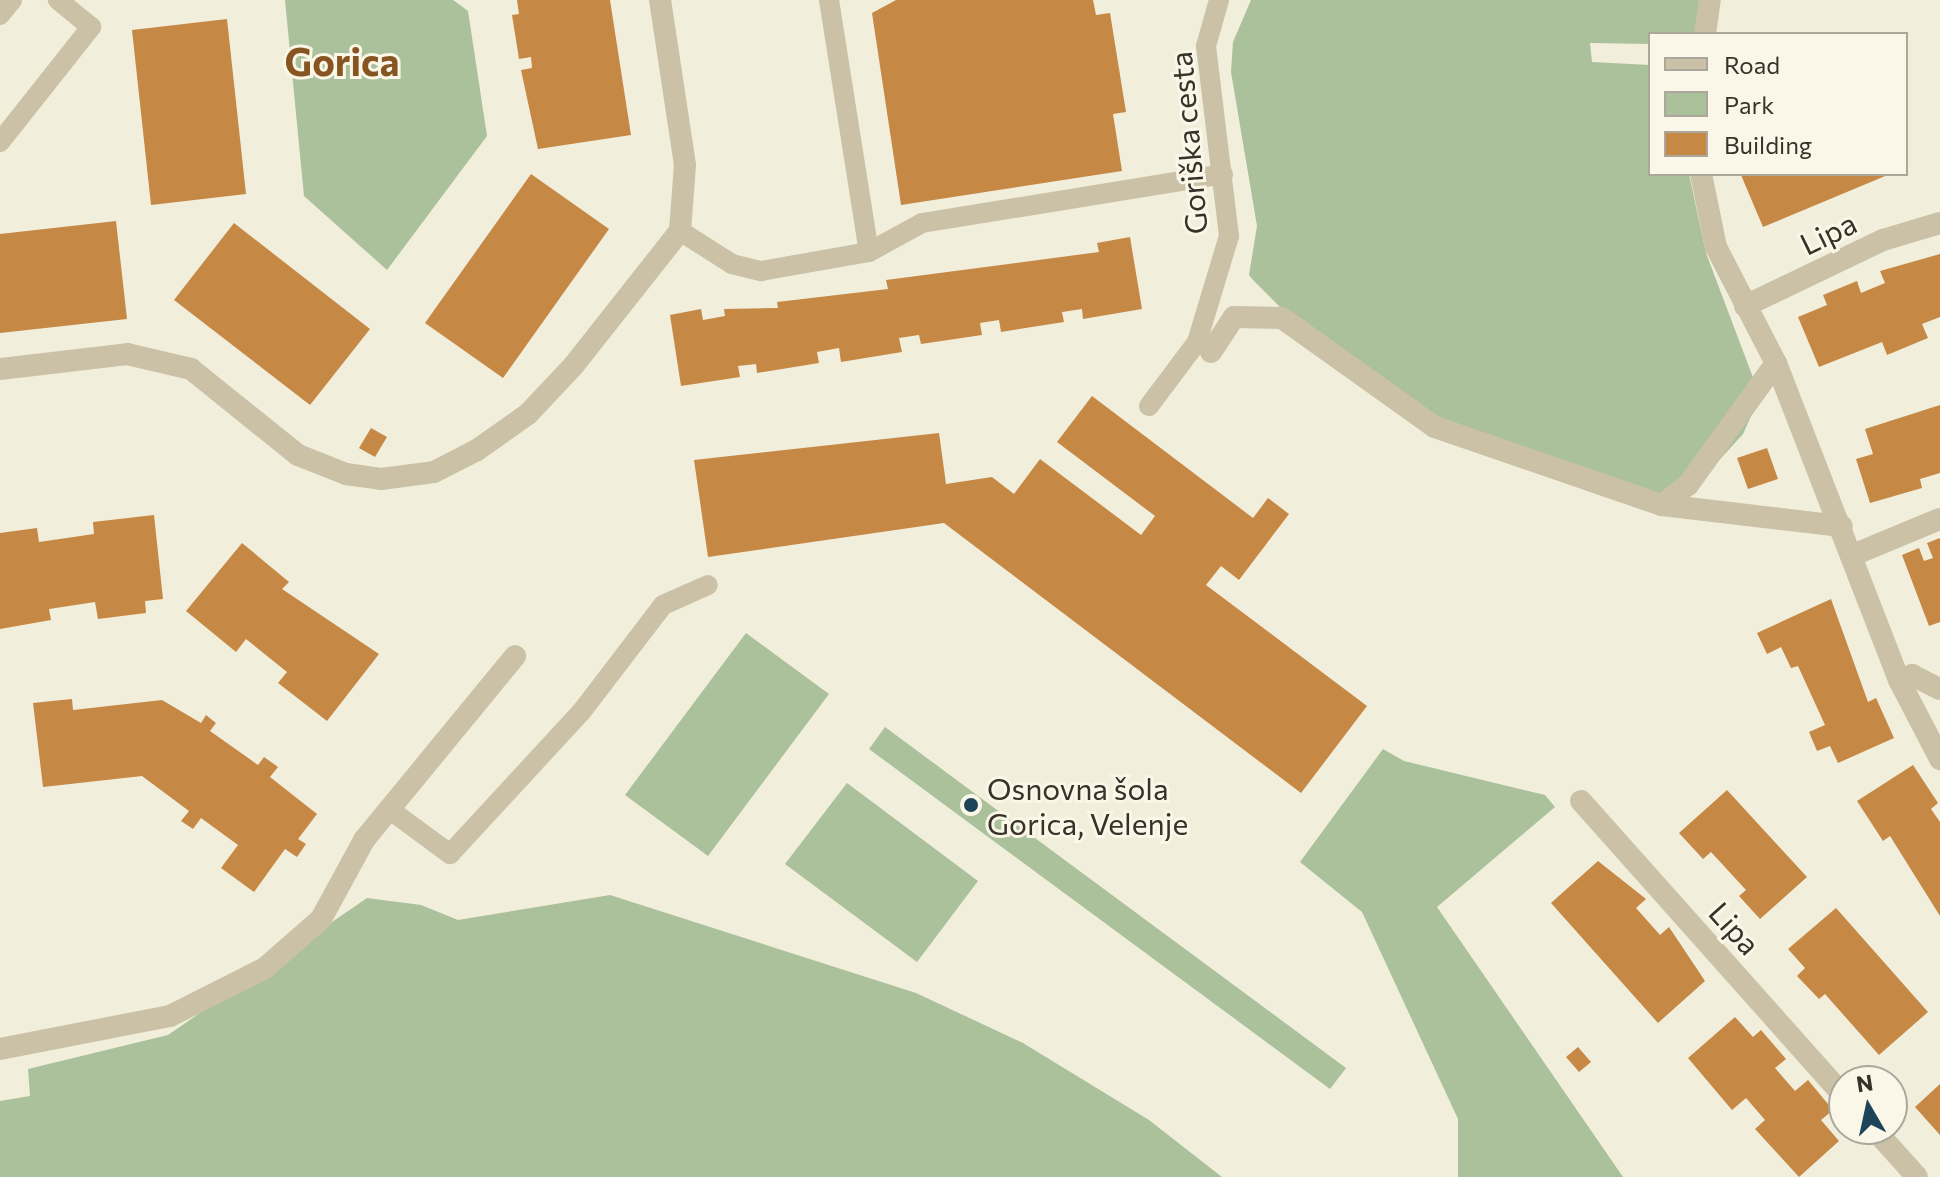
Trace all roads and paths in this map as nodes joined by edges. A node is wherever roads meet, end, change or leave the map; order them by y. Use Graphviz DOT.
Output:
graph roads {
  1 [pos="12,0"];
  2 [pos="58,0"];
  3 [pos="660,0"];
  4 [pos="829,0"];
  5 [pos="1219,0"];
  6 [pos="1710,0"];
  7 [pos="0,15"];
  8 [pos="1705,32"];
  9 [pos="0,142"];
  10 [pos="1223,174"];
  11 [pos="1701,176"];
  12 [pos="1940,223"];
  13 [pos="680,231"];
  14 [pos="869,252"];
  15 [pos="1745,306"];
  16 [pos="1211,352"];
  17 [pos="1776,363"];
  18 [pos="0,369"];
  19 [pos="1149,406"];
  20 [pos="1662,505"];
  21 [pos="1940,519"];
  22 [pos="1842,526"];
  23 [pos="1853,555"];
  24 [pos="708,585"];
  25 [pos="515,656"];
  26 [pos="1900,682"];
  27 [pos="1940,689"];
  28 [pos="1940,759"];
  29 [pos="1581,801"];
  30 [pos="393,812"];
  31 [pos="0,1049"];
  32 [pos="1828,1078"];
  33 [pos="1888,1145"];
  34 [pos="1917,1177"];
  1 -- 7 [label="lane"];
  2 -- 9 [label="lane"];
  3 -- 13 [label="street"];
  4 -- 14 [label="lane"];
  5 -- 10 [label="lane, Goriška cesta"];
  6 -- 8 [label="street"];
  10 -- 14 [label="lane"];
  10 -- 19 [label="lane, Goriška cesta"];
  11 -- 15 [label="street"];
  12 -- 15 [label="street, Lipa"];
  13 -- 14 [label="lane"];
  13 -- 18 [label="street"];
  15 -- 17 [label="street"];
  16 -- 20 [label="street"];
  17 -- 20 [label="street"];
  17 -- 22 [label="street"];
  20 -- 22 [label="street"];
  21 -- 23 [label="street"];
  22 -- 23 [label="street"];
  23 -- 26 [label="street"];
  24 -- 30 [label="lane"];
  25 -- 30 [label="street"];
  26 -- 27 [label="street"];
  26 -- 28 [label="street"];
  29 -- 32 [label="street, Lipa"];
  30 -- 31 [label="street"];
  33 -- 34 [label="street"];
}
